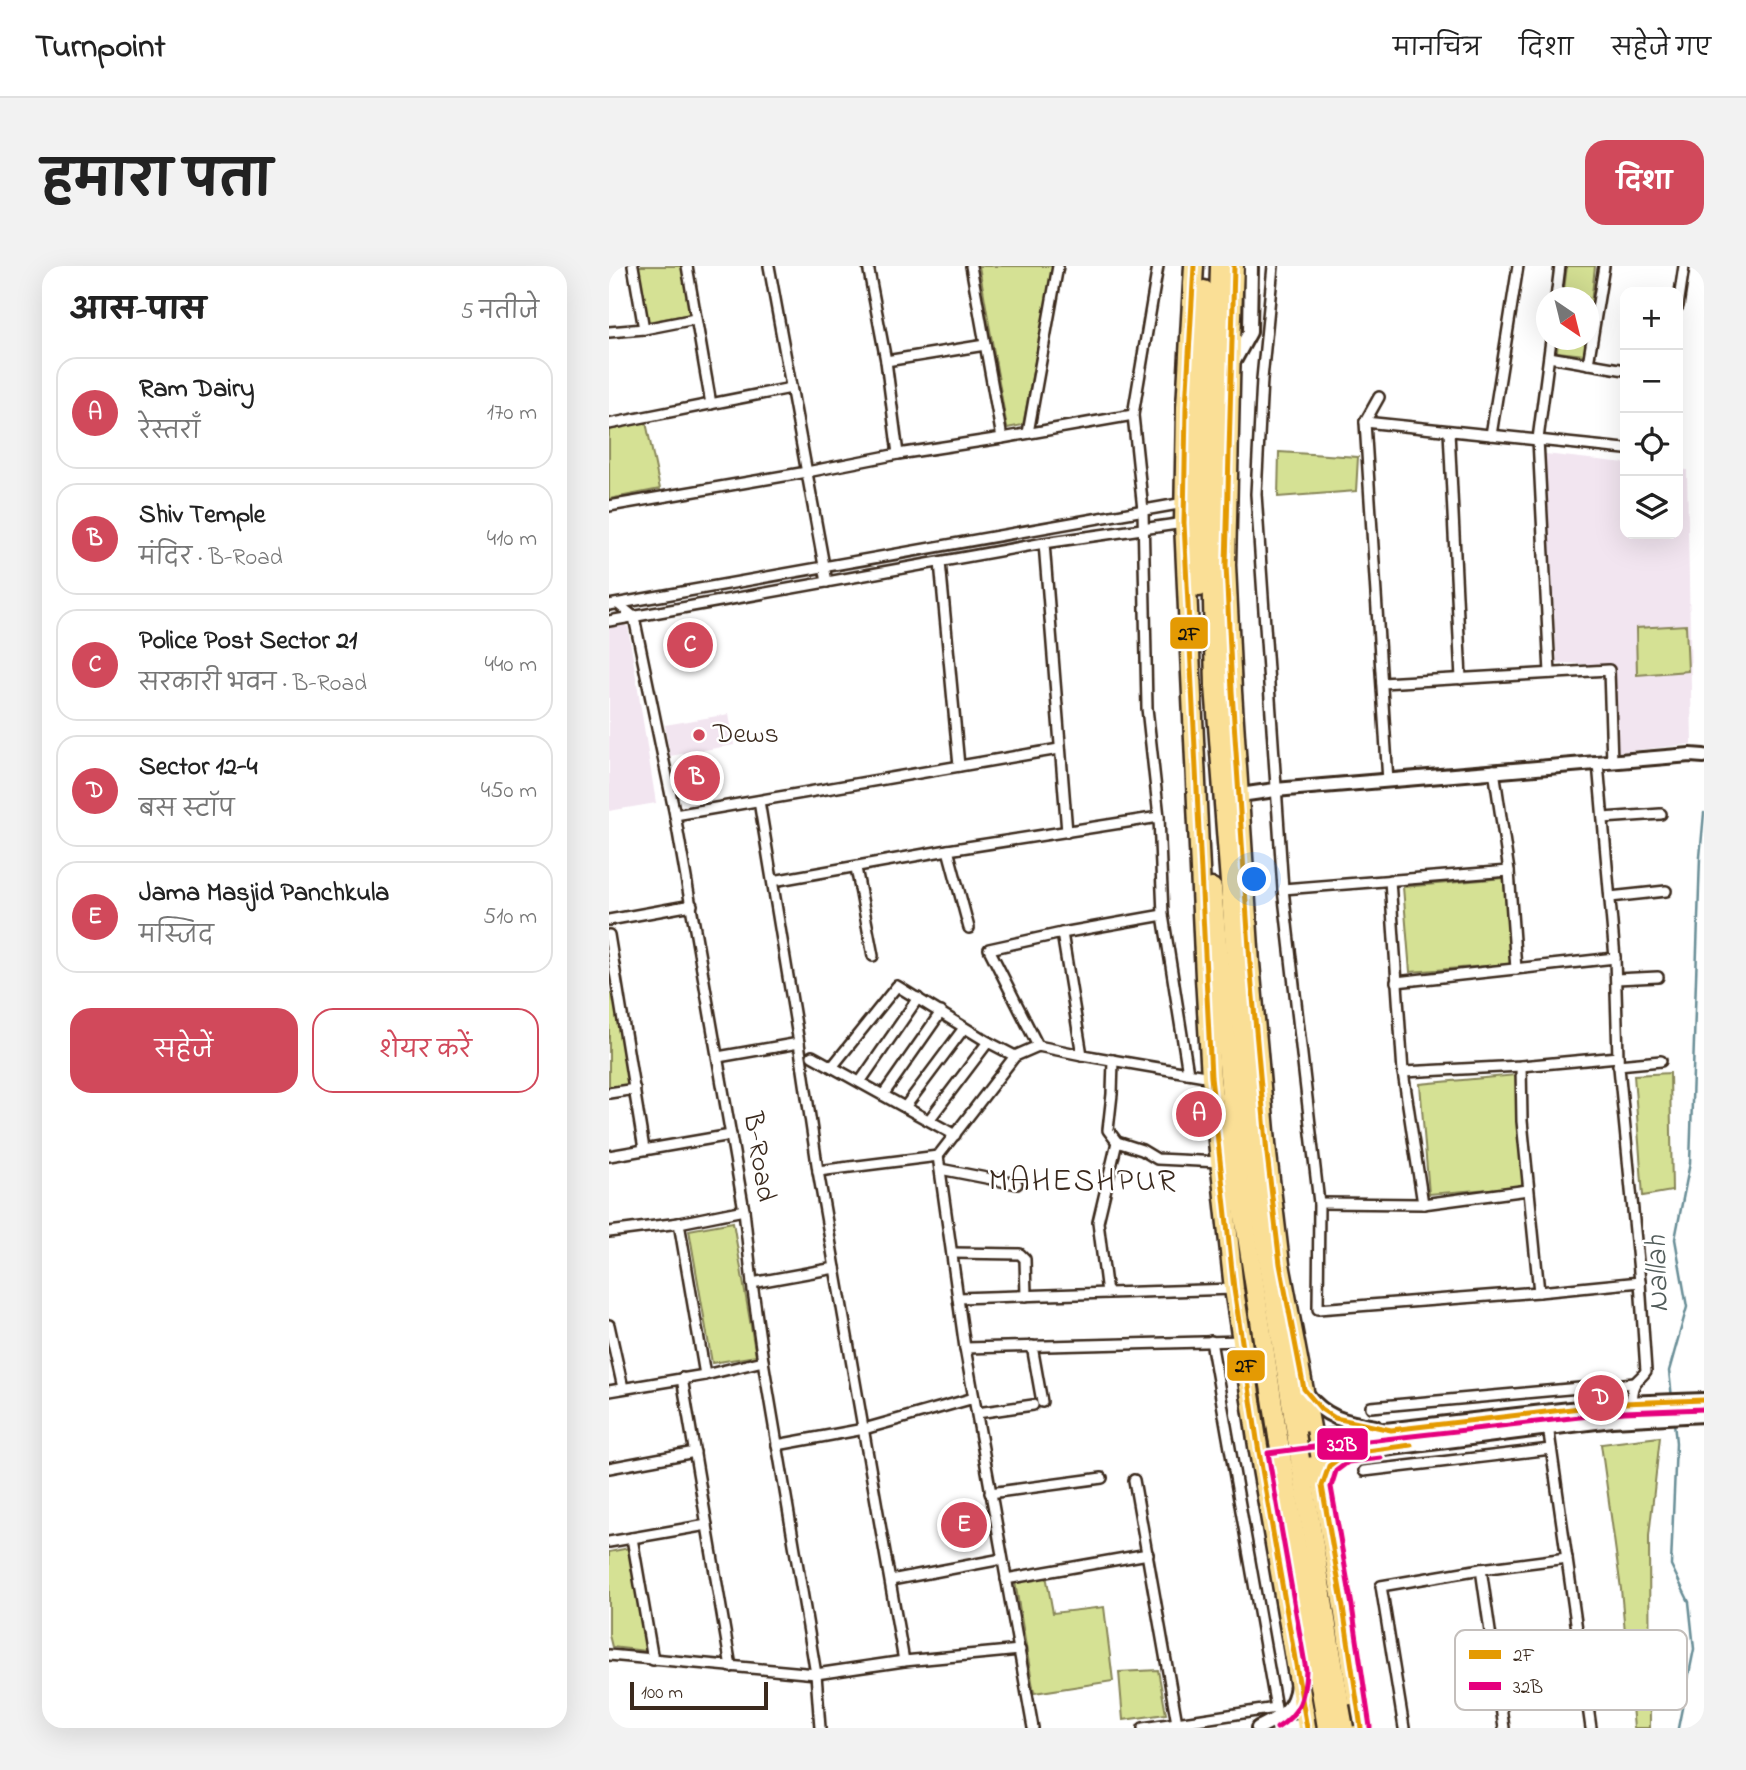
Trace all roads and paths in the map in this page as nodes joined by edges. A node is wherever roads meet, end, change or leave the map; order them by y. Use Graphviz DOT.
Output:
graph roads {
  1 [pos="633,266"];
  2 [pos="687,266"];
  3 [pos="769,266"];
  4 [pos="868,266"];
  5 [pos="971,266"];
  6 [pos="1058,266"];
  7 [pos="1159,266"];
  8 [pos="1194,266"];
  9 [pos="1205,266"];
  10 [pos="1220,266"];
  11 [pos="1234,266"];
  12 [pos="1251,266"];
  13 [pos="1273,266"];
  14 [pos="1518,266"];
  15 [pos="1560,266"];
  16 [pos="1604,266"];
  17 [pos="1684,266"];
  18 [pos="1557,287"];
  19 [pos="1681,287"];
  20 [pos="695,319"];
  21 [pos="644,329"];
  22 [pos="609,332"];
  23 [pos="985,345"];
  24 [pos="1550,350"];
  25 [pos="1549,357"];
  26 [pos="887,361"];
  27 [pos="1226,363"];
  28 [pos="1588,364"];
  29 [pos="1620,369"];
  30 [pos="791,388"];
  31 [pos="1379,397"];
  32 [pos="711,404"];
  33 [pos="1133,415"];
  34 [pos="1365,422"];
  35 [pos="609,424"];
  36 [pos="1449,431"];
  37 [pos="1028,433"];
  38 [pos="1491,435"];
  39 [pos="1002,438"];
  40 [pos="1538,439"];
  41 [pos="1620,448"];
  42 [pos="898,454"];
  43 [pos="807,472"];
  44 [pos="1184,503"];
  45 [pos="609,506"];
  46 [pos="1143,510"];
  47 [pos="1184,523"];
  48 [pos="1047,527"];
  49 [pos="1144,529"];
  50 [pos="1047,543"];
  51 [pos="940,562"];
  52 [pos="824,568"];
  53 [pos="827,582"];
  54 [pos="613,605"];
  55 [pos="634,617"];
  56 [pos="609,621"];
  57 [pos="1550,673"];
  58 [pos="1461,679"];
  59 [pos="1382,683"];
  60 [pos="1059,749"];
  61 [pos="1704,756"];
  62 [pos="1612,762"];
  63 [pos="1598,764"];
  64 [pos="959,766"];
  65 [pos="1494,770"];
  66 [pos="1388,781"];
  67 [pos="1275,790"];
  68 [pos="1240,795"];
  69 [pos="759,801"];
  70 [pos="1661,814"];
  71 [pos="675,815"];
  72 [pos="1159,817"];
  73 [pos="1603,818"];
  74 [pos="1067,832"];
  75 [pos="948,850"];
  76 [pos="1221,866"];
  77 [pos="856,868"];
  78 [pos="1509,871"];
  79 [pos="1390,880"];
  80 [pos="773,881"];
  81 [pos="1283,889"];
  82 [pos="1665,891"];
  83 [pos="1610,897"];
  84 [pos="692,905"];
  85 [pos="1163,915"];
  86 [pos="609,920"];
  87 [pos="969,928"];
  88 [pos="1062,933"];
  89 [pos="609,935"];
  90 [pos="873,956"];
  91 [pos="1615,958"];
  92 [pos="1516,969"];
  93 [pos="1658,978"];
  94 [pos="1616,979"];
  95 [pos="1397,982"];
  96 [pos="613,989"];
  97 [pos="918,998"];
  98 [pos="941,1012"];
  99 [pos="964,1028"];
  100 [pos="988,1042"];
  101 [pos="799,1043"];
  102 [pos="1038,1046"];
  103 [pos="1082,1055"];
  104 [pos="812,1056"];
  105 [pos="1015,1056"];
  106 [pos="718,1057"];
  107 [pos="1113,1060"];
  108 [pos="1618,1061"];
  109 [pos="1661,1061"];
  110 [pos="1521,1066"];
  111 [pos="832,1067"];
  112 [pos="1403,1072"];
  113 [pos="1188,1073"];
  114 [pos="1211,1077"];
  115 [pos="860,1082"];
  116 [pos="635,1089"];
  117 [pos="609,1093"];
  118 [pos="883,1095"];
  119 [pos="905,1107"];
  120 [pos="929,1120"];
  121 [pos="731,1135"];
  122 [pos="955,1135"];
  123 [pos="1117,1142"];
  124 [pos="645,1149"];
  125 [pos="609,1156"];
  126 [pos="938,1156"];
  127 [pos="1220,1162"];
  128 [pos="940,1169"];
  129 [pos="818,1171"];
  130 [pos="1017,1184"];
  131 [pos="1528,1190"];
  132 [pos="1319,1203"];
  133 [pos="1423,1203"];
  134 [pos="744,1210"];
  135 [pos="679,1223"];
  136 [pos="609,1232"];
  137 [pos="952,1254"];
  138 [pos="835,1268"];
  139 [pos="1640,1282"];
  140 [pos="752,1283"];
  141 [pos="1234,1289"];
  142 [pos="1539,1292"];
  143 [pos="1107,1293"];
  144 [pos="1026,1296"];
  145 [pos="958,1298"];
  146 [pos="609,1325"];
  147 [pos="1211,1340"];
  148 [pos="1243,1340"];
  149 [pos="1032,1346"];
  150 [pos="965,1348"];
  151 [pos="764,1361"];
  152 [pos="705,1374"];
  153 [pos="682,1378"];
  154 [pos="1635,1383"];
  155 [pos="623,1388"];
  156 [pos="1304,1390"];
  157 [pos="609,1391"];
  158 [pos="974,1398"];
  159 [pos="1704,1401"];
  160 [pos="1631,1403"];
  161 [pos="1371,1407"];
  162 [pos="1546,1412"];
  163 [pos="977,1413"];
  164 [pos="1704,1415"];
  165 [pos="1548,1428"];
  166 [pos="864,1429"];
  167 [pos="1391,1430"];
  168 [pos="1296,1436"];
  169 [pos="777,1445"];
  170 [pos="1258,1446"];
  171 [pos="1551,1449"];
  172 [pos="695,1452"];
  173 [pos="609,1468"];
  174 [pos="1364,1471"];
  175 [pos="1102,1478"];
  176 [pos="1133,1480"];
  177 [pos="1322,1486"];
  178 [pos="990,1493"];
  179 [pos="707,1525"];
  180 [pos="632,1538"];
  181 [pos="609,1542"];
  182 [pos="1147,1555"];
  183 [pos="1567,1558"];
  184 [pos="1002,1559"];
  185 [pos="1481,1569"];
  186 [pos="1006,1579"];
  187 [pos="891,1580"];
  188 [pos="1490,1630"];
  189 [pos="1577,1630"];
  190 [pos="1020,1650"];
  191 [pos="609,1656"];
  192 [pos="653,1660"];
  193 [pos="904,1661"];
  194 [pos="731,1667"];
  195 [pos="1297,1670"];
  196 [pos="816,1674"];
  197 [pos="1332,1707"];
  198 [pos="1501,1710"];
  199 [pos="1588,1710"];
  200 [pos="1360,1721"];
  201 [pos="1177,1723"];
  202 [pos="1307,1726"];
  203 [pos="820,1728"];
  204 [pos="1033,1728"];
  205 [pos="1143,1728"];
  206 [pos="1258,1728"];
  207 [pos="1288,1728"];
  208 [pos="1327,1728"];
  209 [pos="1344,1728"];
  210 [pos="1404,1728"];
  211 [pos="1504,1728"];
  212 [pos="1591,1728"];
  1 -- 21 [label="street"];
  2 -- 20 [label="street"];
  3 -- 30 [label="street"];
  4 -- 26 [label="street"];
  5 -- 23 [label="street"];
  6 -- 37 [label="street"];
  7 -- 33 [label="street"];
  8 -- 44 [label="highway"];
  9 -- 76 [label="highway"];
  10 -- 27 [label="highway"];
  11 -- 27 [label="highway"];
  12 -- 27 [label="street"];
  13 -- 67 [label="street"];
  14 -- 38 [label="street"];
  15 -- 18 [label="street"];
  16 -- 28 [label="street"];
  17 -- 19 [label="street"];
  20 -- 21 [label="street"];
  20 -- 32 [label="street"];
  21 -- 22 [label="street"];
  23 -- 26 [label="street"];
  23 -- 39 [label="street"];
  24 -- 25 [label="street"];
  25 -- 28 [label="street"];
  25 -- 40 [label="street"];
  26 -- 42 [label="street"];
  27 -- 68 [label="highway"];
  27 -- 76 [label="highway"];
  28 -- 29 [label="street"];
  30 -- 32 [label="street"];
  30 -- 43 [label="street"];
  31 -- 34 [label="street"];
  32 -- 35 [label="street"];
  33 -- 37 [label="street"];
  33 -- 46 [label="street"];
  34 -- 36 [label="street"];
  34 -- 59 [label="street"];
  36 -- 38 [label="street"];
  36 -- 58 [label="street"];
  37 -- 39 [label="street"];
  38 -- 40 [label="street"];
  39 -- 42 [label="street"];
  40 -- 41 [label="street"];
  40 -- 57 [label="street"];
  42 -- 43 [label="street"];
  43 -- 45 [label="street"];
  43 -- 52 [label="street"];
  44 -- 46 [label="street"];
  44 -- 47 [label="highway"];
  46 -- 48 [label="street"];
  46 -- 49 [label="street"];
  47 -- 49 [label="street"];
  47 -- 76 [label="highway"];
  48 -- 50 [label="street"];
  48 -- 52 [label="street"];
  49 -- 50 [label="street"];
  49 -- 72 [label="street"];
  50 -- 51 [label="street"];
  50 -- 60 [label="street"];
  51 -- 53 [label="street"];
  51 -- 64 [label="street"];
  52 -- 53 [label="street"];
  52 -- 54 [label="street"];
  53 -- 55 [label="street"];
  54 -- 55 [label="street"];
  55 -- 56 [label="street"];
  55 -- 71 [label="street, B-Road"];
  57 -- 58 [label="street"];
  57 -- 62 [label="street"];
  58 -- 59 [label="street"];
  59 -- 66 [label="street"];
  60 -- 64 [label="street"];
  60 -- 74 [label="street"];
  61 -- 62 [label="street"];
  62 -- 63 [label="street"];
  63 -- 65 [label="street"];
  63 -- 73 [label="street"];
  64 -- 69 [label="street"];
  65 -- 66 [label="street"];
  65 -- 78 [label="street"];
  66 -- 67 [label="street"];
  67 -- 68 [label="street"];
  67 -- 81 [label="street"];
  68 -- 76 [label="highway"];
  69 -- 71 [label="street"];
  69 -- 80 [label="street"];
  70 -- 73 [label="street"];
  71 -- 84 [label="street, B-Road"];
  72 -- 74 [label="street"];
  72 -- 85 [label="street"];
  73 -- 83 [label="street"];
  74 -- 75 [label="street"];
  75 -- 77 [label="street"];
  75 -- 87 [label="street"];
  76 -- 114 [label="highway"];
  76 -- 156 [label="highway"];
  76 -- 168 [label="highway"];
  77 -- 80 [label="street"];
  77 -- 90 [label="street"];
  78 -- 79 [label="street"];
  78 -- 92 [label="street"];
  79 -- 81 [label="street"];
  79 -- 95 [label="street"];
  80 -- 101 [label="street"];
  81 -- 132 [label="street"];
  82 -- 83 [label="street"];
  83 -- 91 [label="street"];
  84 -- 86 [label="street"];
  84 -- 106 [label="street, B-Road"];
  85 -- 88 [label="street"];
  85 -- 113 [label="street"];
  88 -- 102 [label="street"];
  88 -- 103 [label="street"];
  89 -- 96 [label="street"];
  91 -- 92 [label="street"];
  91 -- 94 [label="street"];
  92 -- 95 [label="street"];
  93 -- 94 [label="street"];
  94 -- 108 [label="street"];
  95 -- 112 [label="street"];
  96 -- 116 [label="street"];
  97 -- 98 [label="street"];
  97 -- 111 [label="street"];
  97 -- 115 [label="street"];
  98 -- 99 [label="street"];
  98 -- 118 [label="street"];
  99 -- 100 [label="street"];
  99 -- 119 [label="street"];
  100 -- 105 [label="street"];
  100 -- 120 [label="street"];
  101 -- 106 [label="street"];
  101 -- 129 [label="street"];
  102 -- 103 [label="street"];
  102 -- 105 [label="street"];
  103 -- 107 [label="street"];
  104 -- 111 [label="street"];
  105 -- 122 [label="street"];
  106 -- 121 [label="street, B-Road"];
  107 -- 113 [label="street"];
  107 -- 123 [label="street"];
  108 -- 109 [label="street"];
  108 -- 110 [label="street"];
  108 -- 139 [label="street"];
  110 -- 112 [label="street"];
  110 -- 131 [label="street"];
  111 -- 115 [label="street"];
  112 -- 133 [label="street"];
  113 -- 114 [label="street"];
  114 -- 127 [label="highway"];
  115 -- 118 [label="street"];
  116 -- 117 [label="street"];
  116 -- 124 [label="street"];
  118 -- 119 [label="street"];
  119 -- 120 [label="street"];
  120 -- 122 [label="street"];
  121 -- 124 [label="street"];
  121 -- 134 [label="street, B-Road"];
  122 -- 126 [label="street"];
  123 -- 127 [label="street"];
  123 -- 143 [label="street"];
  124 -- 125 [label="street"];
  126 -- 128 [label="street"];
  126 -- 129 [label="street"];
  127 -- 141 [label="highway"];
  128 -- 130 [label="street"];
  128 -- 137 [label="street"];
  129 -- 138 [label="street"];
  131 -- 133 [label="street"];
  131 -- 142 [label="street"];
  132 -- 133 [label="street"];
  132 -- 142 [label="street"];
  134 -- 135 [label="street"];
  134 -- 140 [label="street, B-Road"];
  135 -- 136 [label="street"];
  135 -- 152 [label="street"];
  137 -- 144 [label="street"];
  137 -- 145 [label="street"];
  138 -- 140 [label="street"];
  138 -- 166 [label="street"];
  139 -- 142 [label="street"];
  139 -- 154 [label="street"];
  140 -- 151 [label="street, B-Road"];
  141 -- 143 [label="street"];
  141 -- 148 [label="highway"];
  143 -- 144 [label="street"];
  144 -- 145 [label="street"];
  145 -- 150 [label="street"];
  146 -- 155 [label="street"];
  147 -- 148 [label="street"];
  147 -- 149 [label="street"];
  147 -- 201 [label="street"];
  148 -- 170 [label="highway"];
  149 -- 150 [label="street"];
  149 -- 163 [label="street"];
  150 -- 158 [label="street"];
  151 -- 152 [label="street"];
  151 -- 169 [label="street, B-Road"];
  152 -- 153 [label="street"];
  153 -- 155 [label="street"];
  153 -- 172 [label="street"];
  154 -- 160 [label="street"];
  154 -- 161 [label="street"];
  155 -- 157 [label="street"];
  156 -- 167 [label="street"];
  156 -- 168 [label="highway"];
  158 -- 163 [label="street"];
  158 -- 166 [label="street"];
  159 -- 160 [label="street"];
  160 -- 162 [label="street"];
  162 -- 165 [label="street"];
  162 -- 167 [label="street"];
  163 -- 178 [label="street"];
  164 -- 165 [label="street"];
  165 -- 171 [label="street"];
  165 -- 177 [label="street"];
  166 -- 169 [label="street"];
  166 -- 187 [label="street"];
  167 -- 168 [label="street"];
  168 -- 170 [label="street"];
  168 -- 177 [label="highway"];
  168 -- 197 [label="highway, bridge"];
  169 -- 196 [label="street, B-Road"];
  170 -- 195 [label="highway"];
  171 -- 174 [label="street"];
  171 -- 183 [label="street"];
  172 -- 173 [label="street"];
  172 -- 179 [label="street"];
  175 -- 178 [label="street"];
  176 -- 182 [label="street"];
  177 -- 200 [label="highway"];
  178 -- 184 [label="street"];
  179 -- 180 [label="street"];
  179 -- 194 [label="street"];
  180 -- 181 [label="street"];
  180 -- 192 [label="street"];
  182 -- 186 [label="street"];
  182 -- 201 [label="street"];
  183 -- 185 [label="street"];
  183 -- 189 [label="street"];
  184 -- 186 [label="street"];
  184 -- 187 [label="street"];
  185 -- 188 [label="street"];
  185 -- 210 [label="street"];
  186 -- 190 [label="street"];
  187 -- 193 [label="street"];
  190 -- 193 [label="street"];
  190 -- 204 [label="street"];
  191 -- 192 [label="street"];
  192 -- 194 [label="street"];
  193 -- 196 [label="street"];
  194 -- 196 [label="street"];
  195 -- 202 [label="highway"];
  195 -- 206 [label="street"];
  196 -- 203 [label="street, B-Road"];
  197 -- 208 [label="highway, bridge"];
  197 -- 209 [label="highway, bridge"];
  198 -- 211 [label="street"];
  199 -- 212 [label="street"];
  200 -- 202 [label="street"];
  201 -- 205 [label="street"];
  202 -- 207 [label="street"];
}
